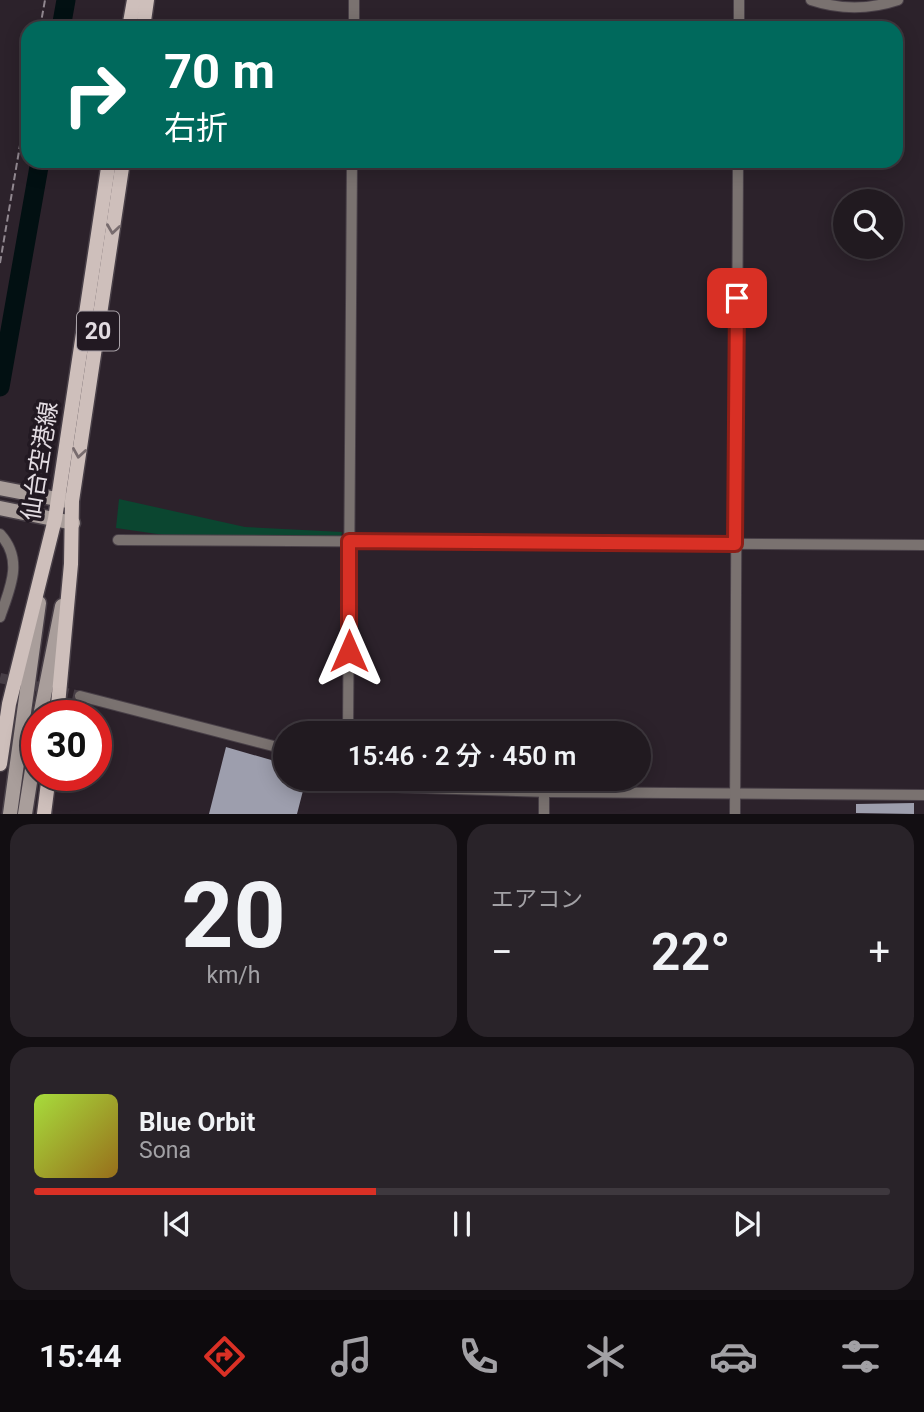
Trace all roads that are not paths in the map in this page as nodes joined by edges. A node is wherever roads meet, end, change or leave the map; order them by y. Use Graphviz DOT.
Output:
graph roads {
  1 [pos="134,0"];
  2 [pos="147,0"];
  3 [pos="354,0"];
  4 [pos="739,0"];
  5 [pos="811,0"];
  6 [pos="898,0"];
  7 [pos="130,21"];
  8 [pos="144,21"];
  9 [pos="354,21"];
  10 [pos="739,21"];
  11 [pos="108,168"];
  12 [pos="122,168"];
  13 [pos="352,168"];
  14 [pos="738,168"];
  15 [pos="0,488"];
  16 [pos="65,500"];
  17 [pos="0,508"];
  18 [pos="55,519"];
  19 [pos="73,523"];
  20 [pos="0,534"];
  21 [pos="118,540"];
  22 [pos="349,541"];
  23 [pos="735,544"];
  24 [pos="924,545"];
  25 [pos="46,560"];
  26 [pos="71,564"];
  27 [pos="0,617"];
  28 [pos="80,696"];
  29 [pos="43,700"];
  30 [pos="58,700"];
  31 [pos="348,721"];
  32 [pos="273,746"];
  33 [pos="0,764"];
  34 [pos="28,791"];
  35 [pos="48,791"];
  36 [pos="514,791"];
  37 [pos="544,792"];
  38 [pos="736,794"];
  39 [pos="924,794"];
  40 [pos="10,814"];
  41 [pos="24,814"];
  42 [pos="44,814"];
  43 [pos="544,814"];
  44 [pos="736,814"];
  1 -- 7 [label="main road"];
  2 -- 8 [label="main road"];
  3 -- 9 [label="street"];
  4 -- 10 [label="street"];
  5 -- 6 [label="street"];
  11 -- 16 [label="main road, 仙台空港線 / 20"];
  12 -- 16 [label="main road, 仙台空港線 / 20, one-way"];
  13 -- 22 [label="street"];
  14 -- 23 [label="street"];
  15 -- 16 [label="main road"];
  16 -- 18 [label="main road, 仙台空港線 / 20"];
  16 -- 19 [label="main road, 仙台空港線 / 20"];
  17 -- 18 [label="main road"];
  18 -- 19 [label="main road"];
  18 -- 25 [label="main road, 仙台空港線 / 20"];
  19 -- 26 [label="main road, 仙台空港線 / 20"];
  20 -- 27 [label="street"];
  21 -- 22 [label="street"];
  22 -- 23 [label="street"];
  22 -- 31 [label="street"];
  23 -- 24 [label="street"];
  23 -- 38 [label="street"];
  25 -- 33 [label="main road, 仙台空港線 / 20"];
  25 -- 40 [label="main road"];
  26 -- 29 [label="main road"];
  26 -- 30 [label="main road, 仙台空港線 / 20"];
  28 -- 32 [label="street"];
  34 -- 41 [label="main road"];
  35 -- 42 [label="main road"];
  36 -- 37 [label="street"];
  37 -- 38 [label="street"];
  37 -- 43 [label="street"];
  38 -- 39 [label="street"];
  38 -- 44 [label="street"];
}
